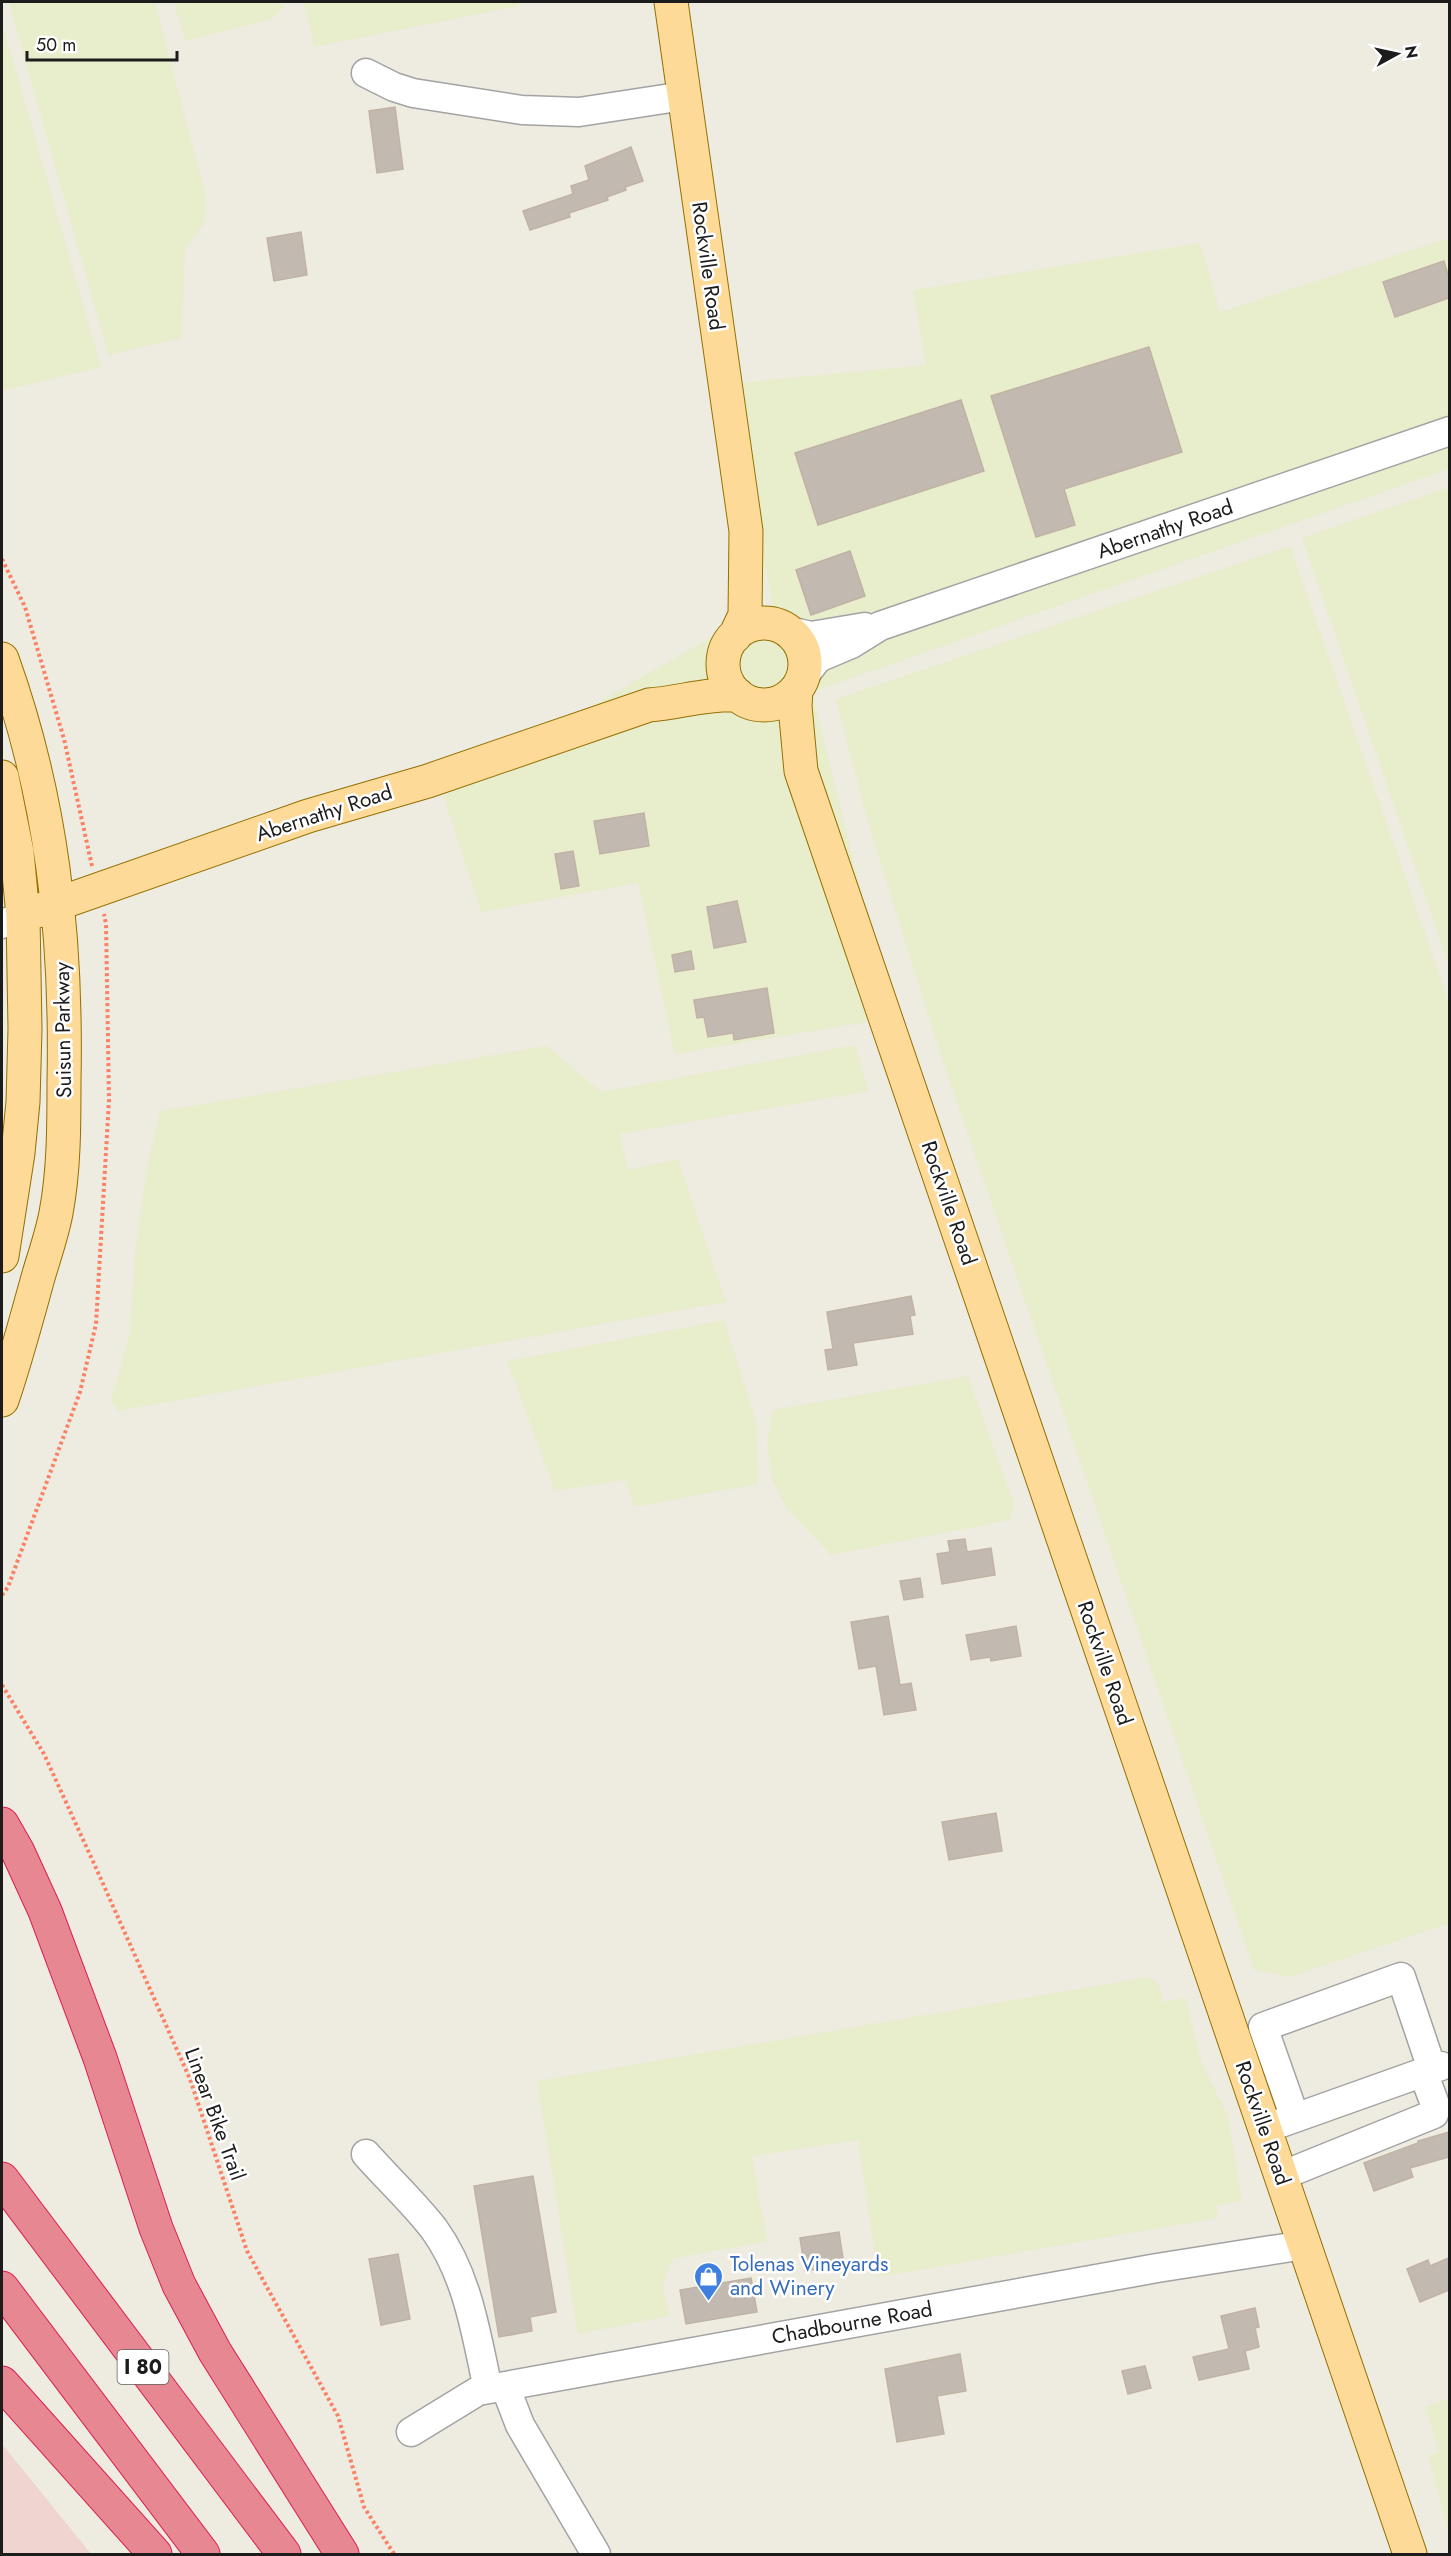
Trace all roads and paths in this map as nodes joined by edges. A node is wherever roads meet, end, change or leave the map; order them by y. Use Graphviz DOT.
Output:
graph roads {
  1 [pos="671,2"];
  2 [pos="366,74"];
  3 [pos="684,96"];
  4 [pos="1449,431"];
  5 [pos="746,531"];
  6 [pos="880,626"];
  7 [pos="785,629"];
  8 [pos="730,647"];
  9 [pos="2,658"];
  10 [pos="800,683"];
  11 [pos="745,699"];
  12 [pos="649,705"];
  13 [pos="801,771"];
  14 [pos="2,777"];
  15 [pos="59,902"];
  16 [pos="12,920"];
  17 [pos="2,1256"];
  18 [pos="2,1400"];
  19 [pos="2,1685"];
  20 [pos="2,1824"];
  21 [pos="1435,2068"];
  22 [pos="1295,2118"];
  23 [pos="1264,2128"];
  24 [pos="366,2154"];
  25 [pos="1281,2176"];
  26 [pos="2,2179"];
  27 [pos="1304,2245"];
  28 [pos="2,2288"];
  29 [pos="2,2383"];
  30 [pos="496,2388"];
  31 [pos="411,2432"];
  32 [pos="155,2554"];
  33 [pos="203,2554"];
  34 [pos="284,2554"];
  35 [pos="342,2554"];
  36 [pos="394,2554"];
  37 [pos="596,2554"];
  38 [pos="1410,2554"];
  1 -- 3 [label="main road, Rockville Road"];
  2 -- 3 [label="street"];
  3 -- 5 [label="main road, Rockville Road"];
  4 -- 6 [label="street, Abernathy Road"];
  5 -- 7 [label="main road, Rockville Road"];
  5 -- 8 [label="main road, Rockville Road"];
  6 -- 7 [label="street, Abernathy Road"];
  6 -- 10 [label="street, Abernathy Road"];
  7 -- 8 [label="main road"];
  7 -- 10 [label="main road"];
  8 -- 11 [label="main road"];
  8 -- 12 [label="main road, Abernathy Road"];
  9 -- 15 [label="main road, Suisun Parkway"];
  10 -- 11 [label="main road"];
  10 -- 13 [label="main road, Rockville Road"];
  11 -- 12 [label="main road, Abernathy Road"];
  11 -- 13 [label="main road, Rockville Road"];
  12 -- 15 [label="main road, Abernathy Road"];
  13 -- 23 [label="main road, Rockville Road"];
  14 -- 16 [label="main road, Suisun Parkway"];
  15 -- 16 [label="main road, Abernathy Road"];
  15 -- 18 [label="main road, Suisun Parkway"];
  16 -- 17 [label="main road, Suisun Parkway"];
  19 -- 36 [label="path, Linear Bike Trail"];
  20 -- 35 [label="highway"];
  21 -- 22 [label="street"];
  21 -- 22 [label="street"];
  21 -- 25 [label="street"];
  22 -- 23 [label="street"];
  23 -- 25 [label="main road, Rockville Road"];
  24 -- 30 [label="street"];
  25 -- 27 [label="main road, Rockville Road"];
  26 -- 34 [label="highway, I 80"];
  27 -- 30 [label="street, Chadbourne Road"];
  27 -- 38 [label="main road, Rockville Road"];
  28 -- 33 [label="highway"];
  29 -- 32 [label="highway"];
  30 -- 31 [label="street, Chadbourne Road"];
  30 -- 37 [label="street"];
}
